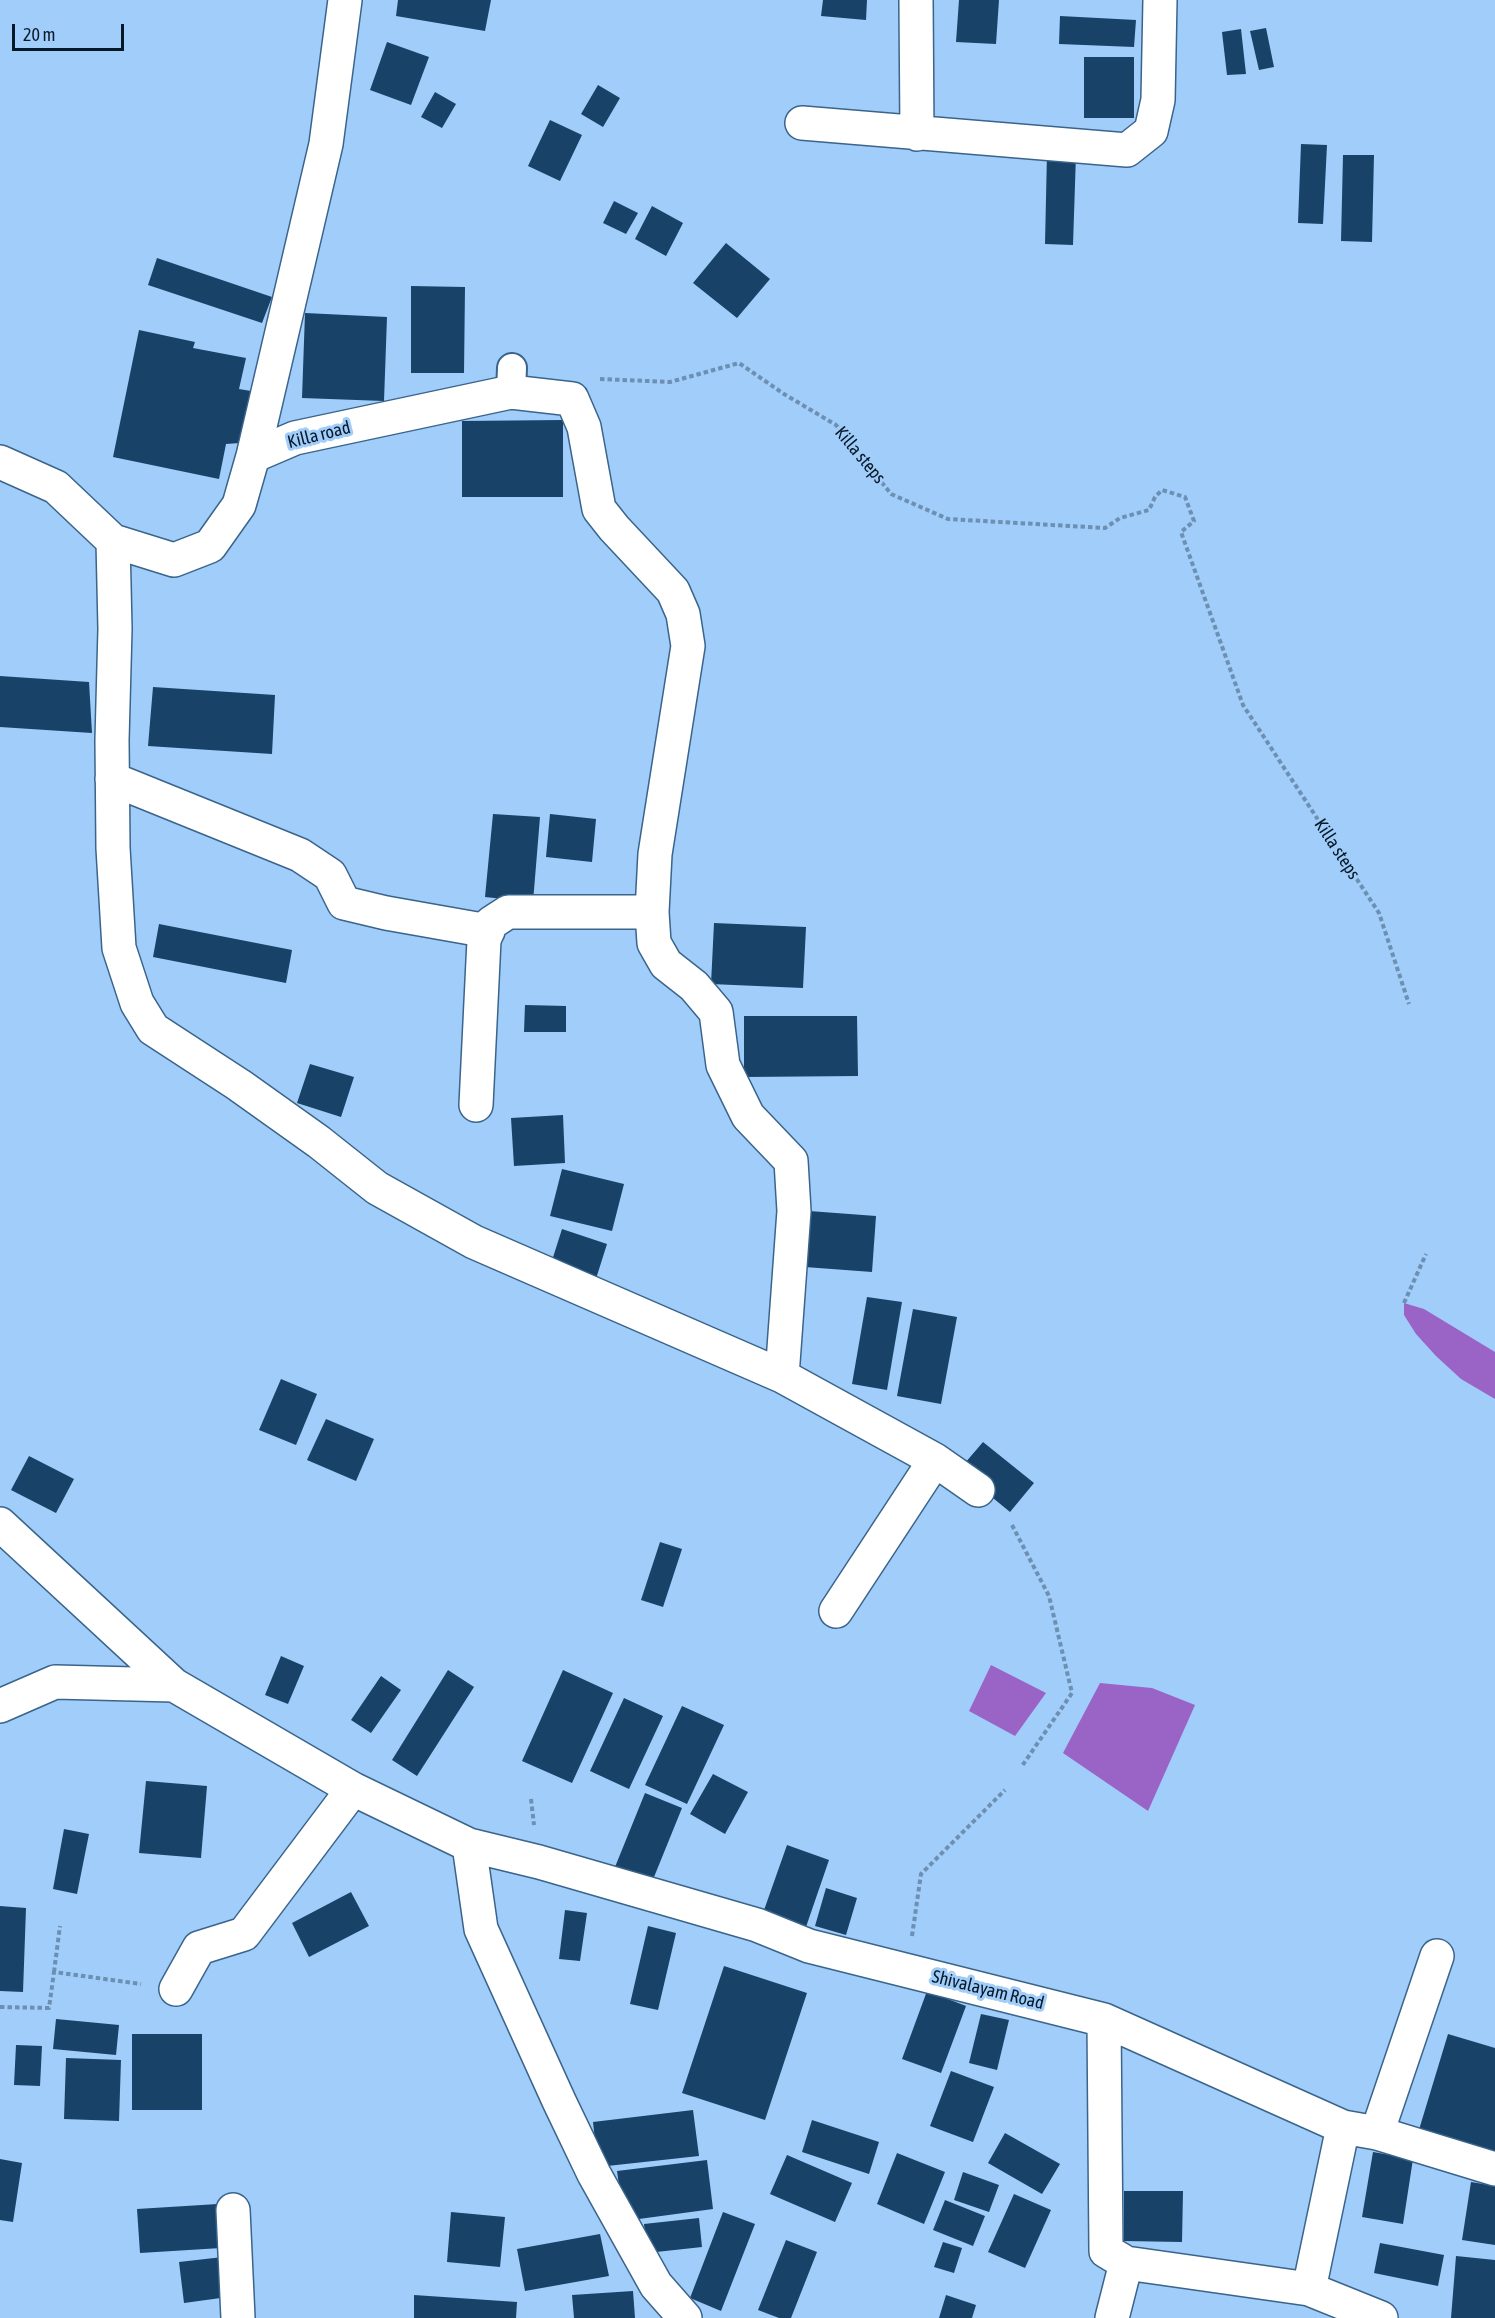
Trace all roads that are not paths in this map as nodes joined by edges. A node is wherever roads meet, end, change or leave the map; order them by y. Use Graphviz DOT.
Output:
graph roads {
  1 [pos="345,0"];
  2 [pos="916,0"];
  3 [pos="1160,0"];
  4 [pos="802,123"];
  5 [pos="917,134"];
  6 [pos="253,456"];
  7 [pos="0,462"];
  8 [pos="113,542"];
  9 [pos="112,779"];
  10 [pos="652,912"];
  11 [pos="489,931"];
  12 [pos="476,1105"];
  13 [pos="782,1376"];
  14 [pos="935,1460"];
  15 [pos="978,1490"];
  16 [pos="0,1524"];
  17 [pos="836,1611"];
  18 [pos="174,1685"];
  19 [pos="0,1707"];
  20 [pos="353,1789"];
  21 [pos="469,1845"];
  22 [pos="1437,1956"];
  23 [pos="176,1989"];
  24 [pos="1104,2020"];
  25 [pos="1343,2127"];
  26 [pos="1377,2133"];
  27 [pos="1495,2169"];
  28 [pos="233,2210"];
  29 [pos="1126,2264"];
  30 [pos="1309,2289"];
  31 [pos="238,2318"];
  32 [pos="685,2318"];
  33 [pos="1112,2318"];
  34 [pos="1381,2318"];
  1 -- 6 [label="street"];
  2 -- 5 [label="street"];
  3 -- 5 [label="street"];
  4 -- 5 [label="street"];
  6 -- 8 [label="street"];
  6 -- 10 [label="street, Killa road"];
  7 -- 8 [label="street"];
  8 -- 9 [label="street"];
  9 -- 11 [label="street"];
  9 -- 13 [label="street"];
  10 -- 11 [label="street"];
  10 -- 13 [label="street"];
  11 -- 12 [label="street"];
  13 -- 14 [label="street"];
  14 -- 15 [label="street"];
  14 -- 17 [label="street"];
  16 -- 18 [label="street, Shivalayam Road"];
  18 -- 19 [label="street"];
  18 -- 20 [label="street, Shivalayam Road"];
  20 -- 21 [label="street, Shivalayam Road"];
  20 -- 23 [label="street"];
  21 -- 24 [label="street, Shivalayam Road"];
  21 -- 32 [label="street"];
  22 -- 26 [label="street"];
  24 -- 25 [label="street, Shivalayam Road"];
  24 -- 29 [label="street"];
  25 -- 26 [label="street, Shivalayam Road"];
  25 -- 30 [label="street"];
  26 -- 27 [label="street, Shivalayam Road"];
  28 -- 31 [label="street"];
  29 -- 30 [label="street"];
  29 -- 33 [label="street"];
  30 -- 34 [label="street"];
}
